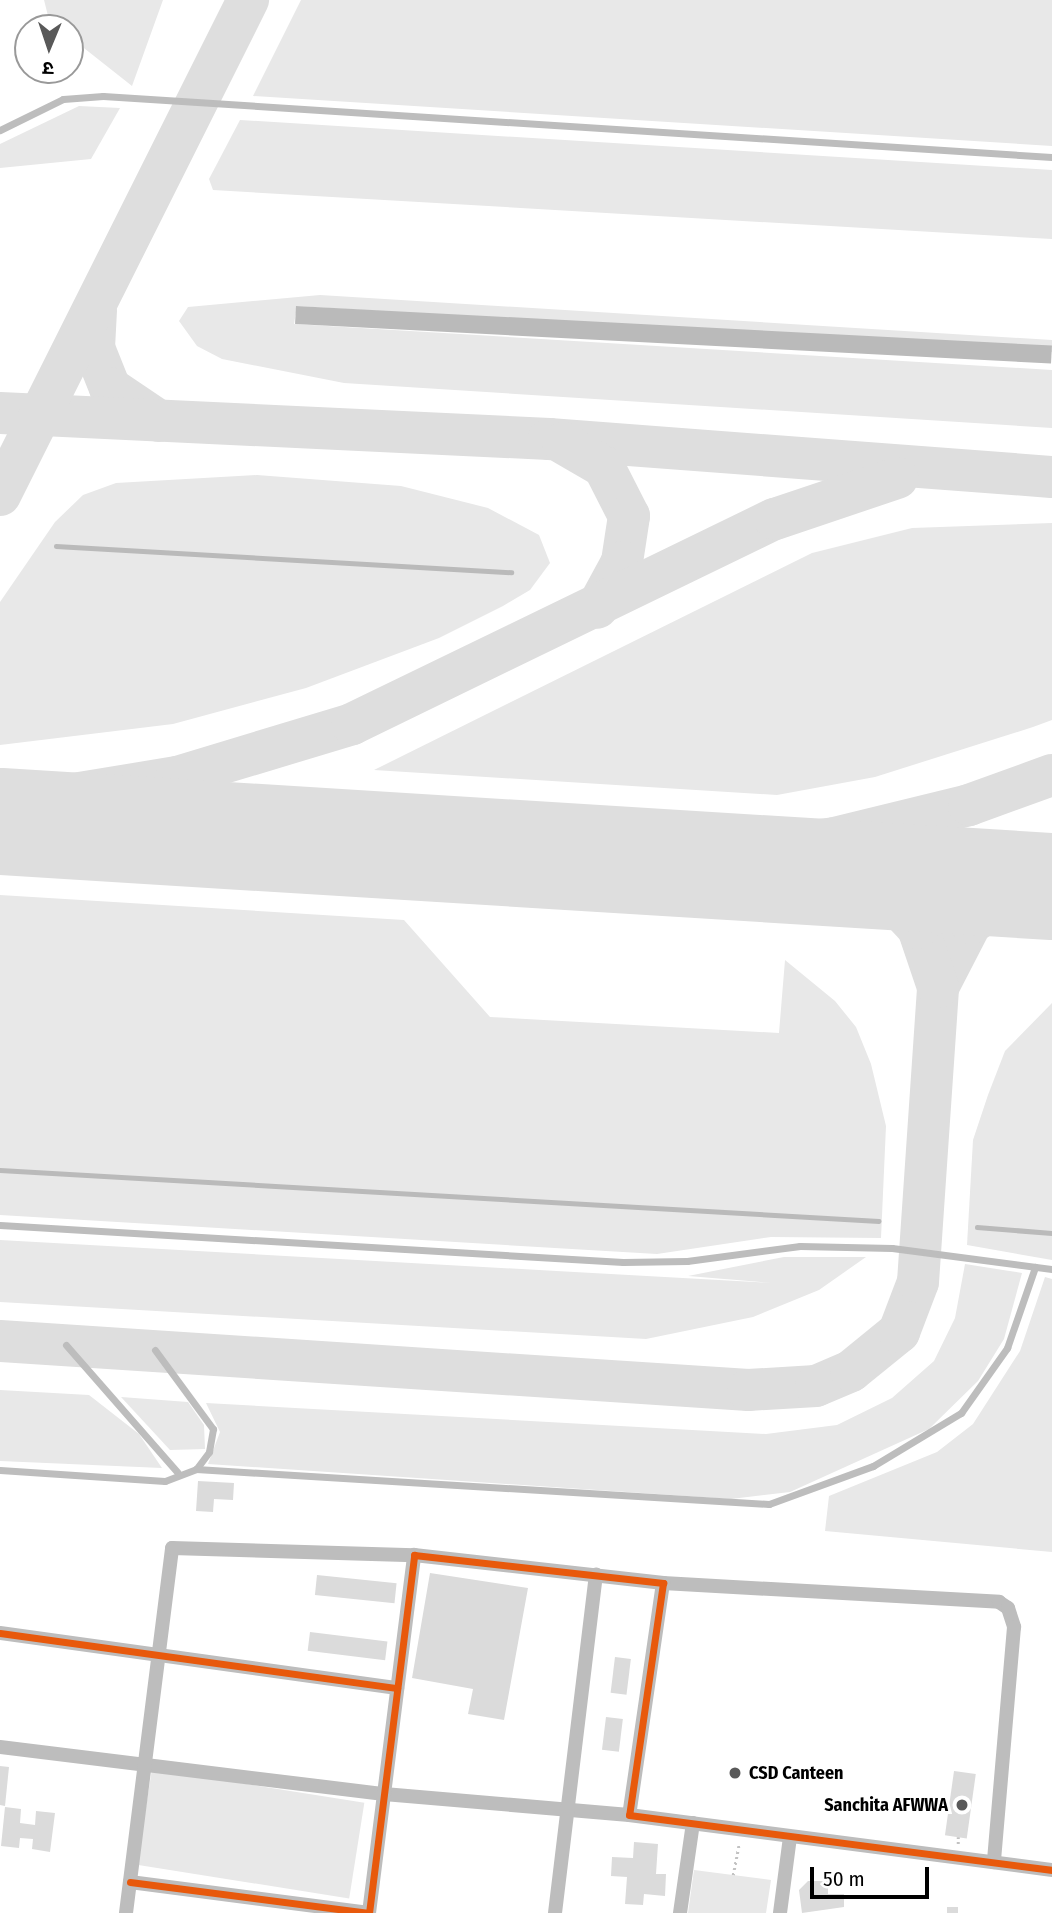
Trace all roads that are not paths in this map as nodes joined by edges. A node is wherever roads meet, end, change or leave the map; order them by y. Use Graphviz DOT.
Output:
graph roads {
  1 [pos="0,130"];
  2 [pos="1052,158"];
  3 [pos="0,1225"];
  4 [pos="1035,1266"];
  5 [pos="1052,1269"];
  6 [pos="66,1345"];
  7 [pos="155,1350"];
  8 [pos="195,1469"];
  9 [pos="0,1470"];
  10 [pos="177,1472"];
  11 [pos="414,1555"];
  12 [pos="597,1574"];
  13 [pos="663,1583"];
  14 [pos="0,1633"];
  15 [pos="157,1652"];
  16 [pos="397,1688"];
  17 [pos="0,1747"];
  18 [pos="146,1762"];
  19 [pos="384,1794"];
  20 [pos="565,1809"];
  21 [pos="629,1815"];
  22 [pos="693,1823"];
  23 [pos="790,1838"];
  24 [pos="994,1862"];
  25 [pos="1052,1870"];
  26 [pos="130,1882"];
  27 [pos="126,1913"];
  28 [pos="555,1913"];
  29 [pos="680,1913"];
  30 [pos="780,1913"];
  1 -- 2 [label="lane"];
  3 -- 4 [label="lane"];
  4 -- 5 [label="lane"];
  4 -- 8 [label="lane"];
  6 -- 10 [label="lane"];
  7 -- 8 [label="lane"];
  8 -- 10 [label="lane"];
  9 -- 10 [label="lane"];
  11 -- 12 [label="street"];
  11 -- 15 [label="street"];
  11 -- 16 [label="street"];
  12 -- 13 [label="street"];
  12 -- 20 [label="street"];
  13 -- 21 [label="street"];
  13 -- 24 [label="street"];
  14 -- 15 [label="street"];
  15 -- 16 [label="street"];
  15 -- 18 [label="street"];
  16 -- 19 [label="street"];
  17 -- 18 [label="street"];
  18 -- 19 [label="street"];
  18 -- 26 [label="street"];
  19 -- 20 [label="street"];
  19 -- 26 [label="street"];
  20 -- 21 [label="street"];
  20 -- 28 [label="street"];
  21 -- 22 [label="street"];
  22 -- 23 [label="street"];
  22 -- 29 [label="street"];
  23 -- 24 [label="street"];
  23 -- 30 [label="street"];
  24 -- 25 [label="street"];
  26 -- 27 [label="street"];
}
